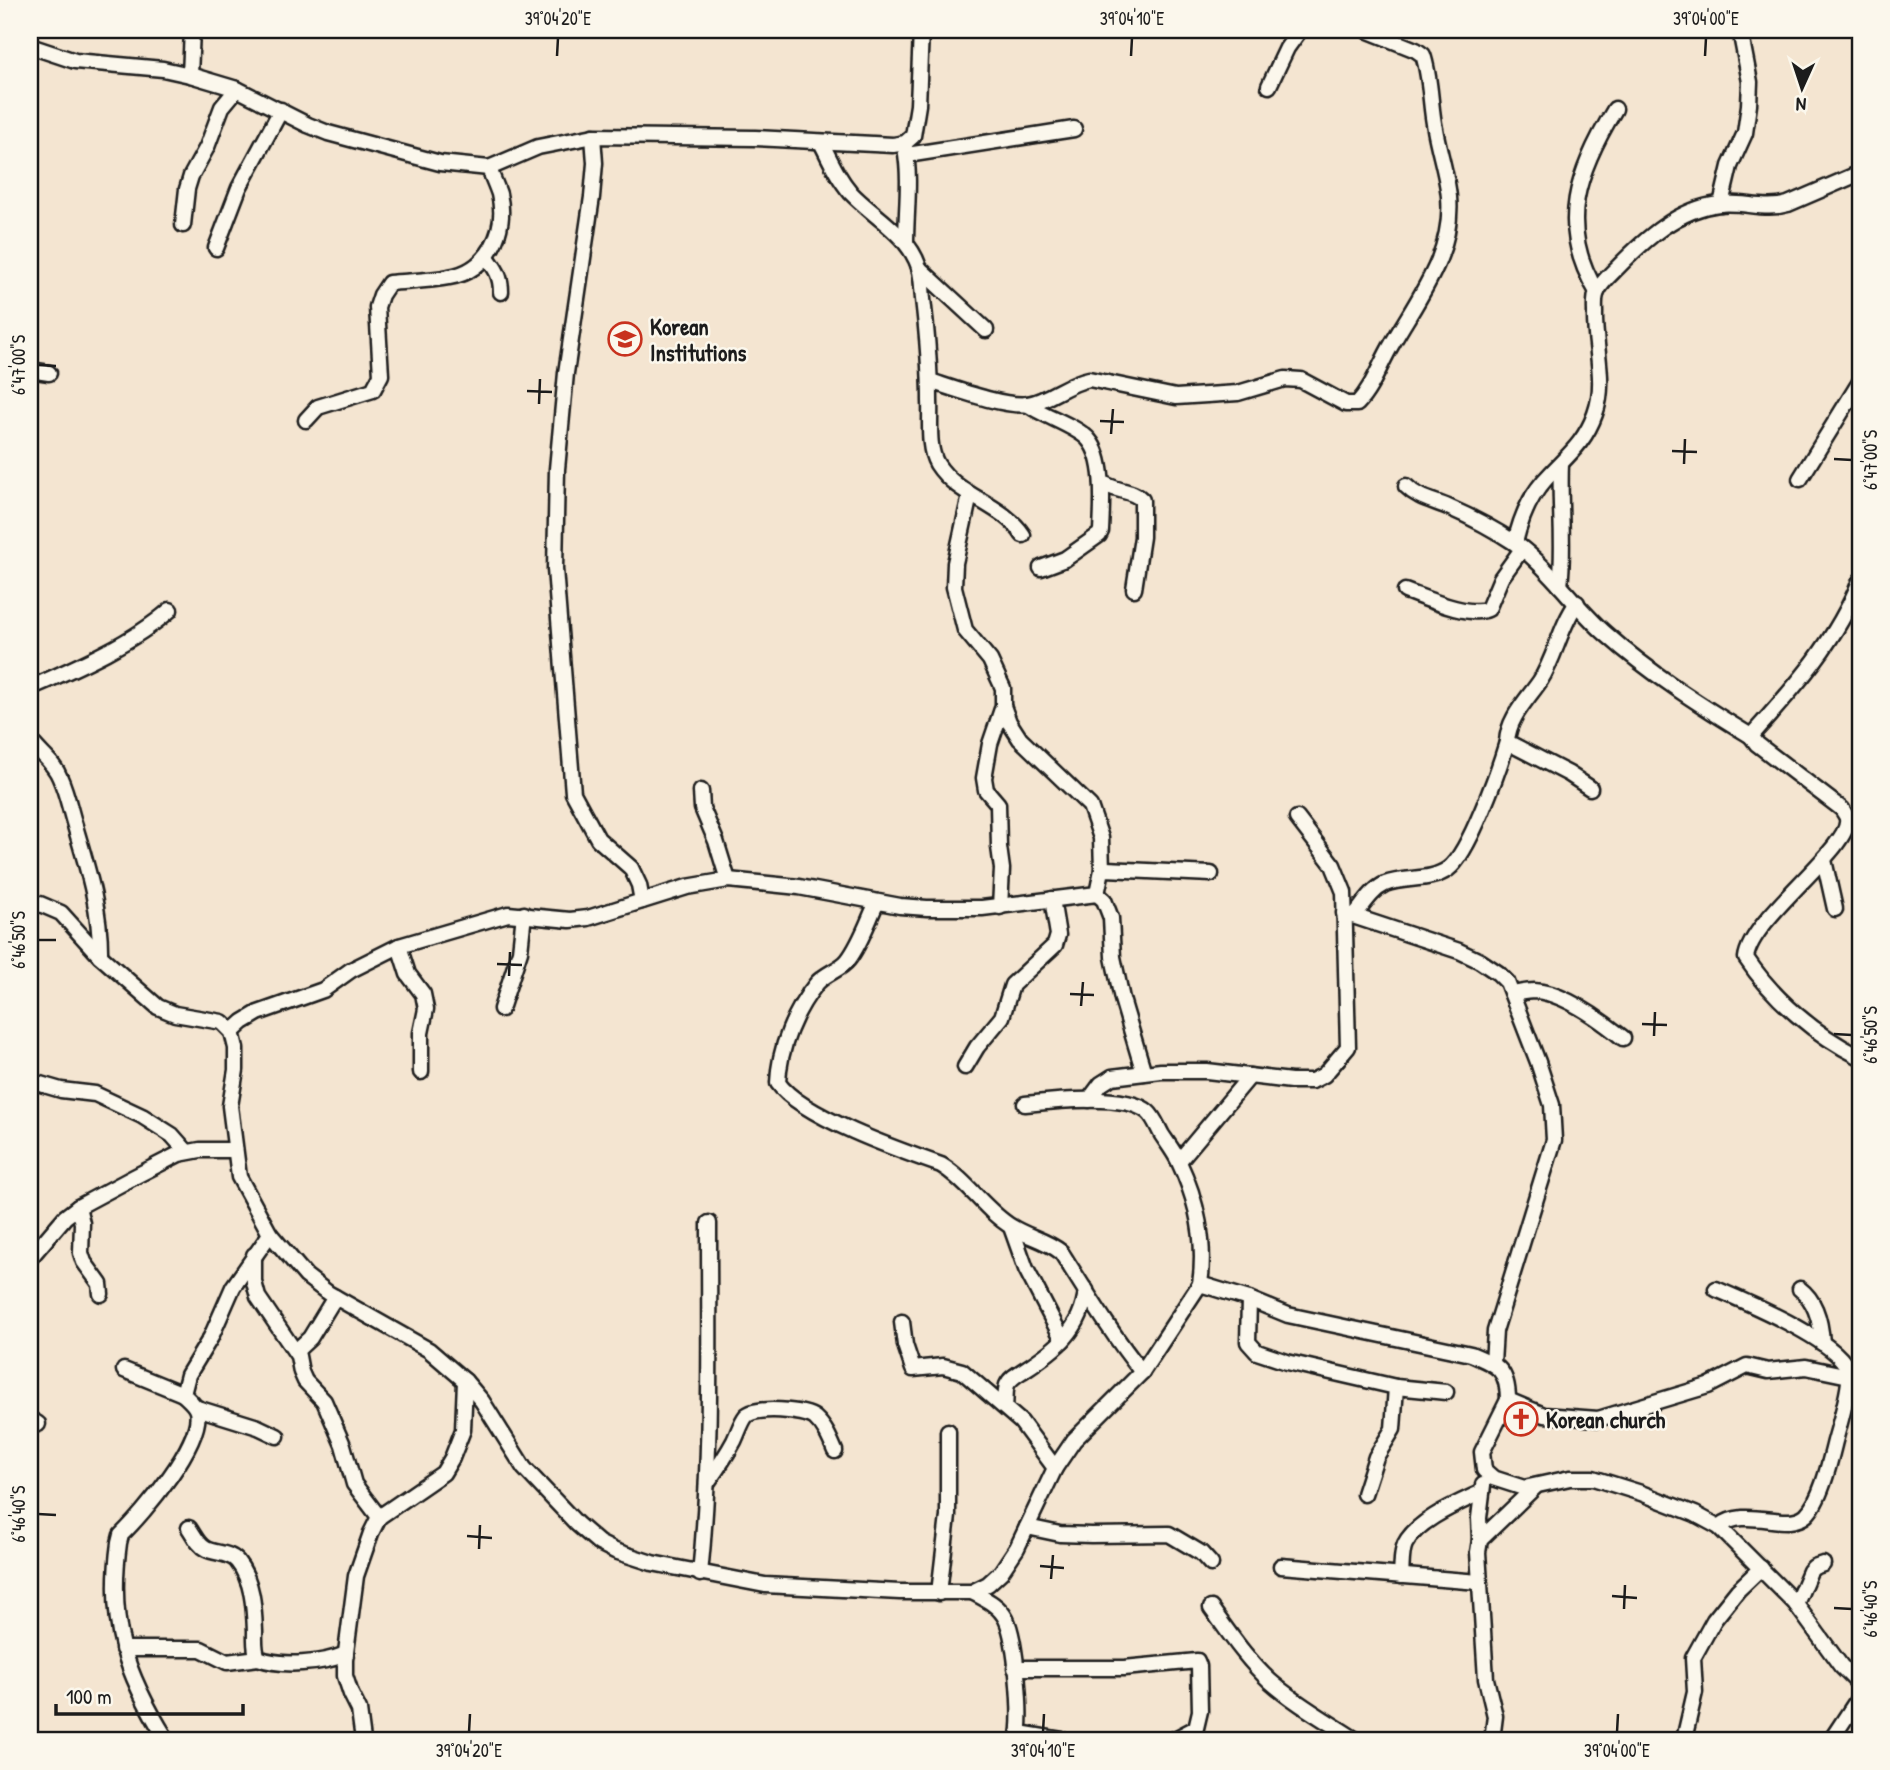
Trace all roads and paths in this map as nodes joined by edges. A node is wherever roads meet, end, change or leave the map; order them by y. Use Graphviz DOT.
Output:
graph roads {
  1 [pos="192,30"];
  2 [pos="921,30"];
  3 [pos="1300,30"];
  4 [pos="1366,30"];
  5 [pos="1740,30"];
  6 [pos="30,46"];
  7 [pos="190,75"];
  8 [pos="1269,86"];
  9 [pos="237,89"];
  10 [pos="1615,108"];
  11 [pos="281,110"];
  12 [pos="1074,129"];
  13 [pos="593,136"];
  14 [pos="821,142"];
  15 [pos="906,149"];
  16 [pos="489,168"];
  17 [pos="1860,173"];
  18 [pos="1721,204"];
  19 [pos="183,225"];
  20 [pos="906,243"];
  21 [pos="216,248"];
  22 [pos="486,256"];
  23 [pos="919,268"];
  24 [pos="501,292"];
  25 [pos="1597,292"];
  26 [pos="986,330"];
  27 [pos="30,370"];
  28 [pos="49,373"];
  29 [pos="930,381"];
  30 [pos="1860,382"];
  31 [pos="1027,404"];
  32 [pos="306,420"];
  33 [pos="1561,464"];
  34 [pos="1800,479"];
  35 [pos="1102,482"];
  36 [pos="1406,486"];
  37 [pos="970,495"];
  38 [pos="1023,535"];
  39 [pos="1518,546"];
  40 [pos="1041,568"];
  41 [pos="1860,581"];
  42 [pos="1560,586"];
  43 [pos="1135,589"];
  44 [pos="1405,591"];
  45 [pos="1577,603"];
  46 [pos="170,610"];
  47 [pos="30,688"];
  48 [pos="1003,706"];
  49 [pos="1751,736"];
  50 [pos="30,740"];
  51 [pos="1507,742"];
  52 [pos="1590,788"];
  53 [pos="701,791"];
  54 [pos="1297,818"];
  55 [pos="1854,819"];
  56 [pos="1824,860"];
  57 [pos="1102,870"];
  58 [pos="1211,874"];
  59 [pos="729,880"];
  60 [pos="1097,894"];
  61 [pos="1052,899"];
  62 [pos="642,901"];
  63 [pos="877,902"];
  64 [pos="30,905"];
  65 [pos="1000,906"];
  66 [pos="1835,909"];
  67 [pos="524,914"];
  68 [pos="1350,914"];
  69 [pos="399,946"];
  70 [pos="100,956"];
  71 [pos="1512,994"];
  72 [pos="501,1009"];
  73 [pos="232,1032"];
  74 [pos="1623,1038"];
  75 [pos="1860,1058"];
  76 [pos="965,1067"];
  77 [pos="421,1072"];
  78 [pos="1144,1073"];
  79 [pos="1250,1076"];
  80 [pos="30,1081"];
  81 [pos="1089,1100"];
  82 [pos="1025,1104"];
  83 [pos="235,1150"];
  84 [pos="187,1152"];
  85 [pos="1179,1161"];
  86 [pos="78,1207"];
  87 [pos="709,1223"];
  88 [pos="1011,1227"];
  89 [pos="270,1234"];
  90 [pos="254,1255"];
  91 [pos="30,1258"];
  92 [pos="1200,1284"];
  93 [pos="1800,1289"];
  94 [pos="1086,1290"];
  95 [pos="1716,1290"];
  96 [pos="101,1294"];
  97 [pos="335,1297"];
  98 [pos="1249,1299"];
  99 [pos="902,1322"];
  100 [pos="1063,1340"];
  101 [pos="1822,1343"];
  102 [pos="296,1351"];
  103 [pos="1493,1363"];
  104 [pos="124,1370"];
  105 [pos="1853,1371"];
  106 [pos="1142,1372"];
  107 [pos="464,1381"];
  108 [pos="1396,1387"];
  109 [pos="1446,1392"];
  110 [pos="183,1394"];
  111 [pos="1508,1400"];
  112 [pos="1005,1407"];
  113 [pos="197,1408"];
  114 [pos="948,1431"];
  115 [pos="277,1436"];
  116 [pos="835,1451"];
  117 [pos="1055,1468"];
  118 [pos="1484,1470"];
  119 [pos="707,1483"];
  120 [pos="1535,1487"];
  121 [pos="1482,1492"];
  122 [pos="1364,1494"];
  123 [pos="379,1517"];
  124 [pos="1027,1527"];
  125 [pos="1719,1527"];
  126 [pos="189,1528"];
  127 [pos="1480,1540"];
  128 [pos="1212,1564"];
  129 [pos="1823,1564"];
  130 [pos="1282,1566"];
  131 [pos="1760,1568"];
  132 [pos="699,1574"];
  133 [pos="1401,1576"];
  134 [pos="1479,1582"];
  135 [pos="939,1592"];
  136 [pos="972,1592"];
  137 [pos="1796,1604"];
  138 [pos="1211,1608"];
  139 [pos="122,1649"];
  140 [pos="346,1654"];
  141 [pos="258,1658"];
  142 [pos="1015,1668"];
  143 [pos="1860,1685"];
  144 [pos="1860,1696"];
  145 [pos="1018,1737"];
  146 [pos="167,1740"];
  147 [pos="363,1740"];
  148 [pos="1062,1740"];
  149 [pos="1173,1740"];
  150 [pos="1356,1740"];
  151 [pos="1492,1740"];
  152 [pos="1682,1740"];
  153 [pos="1831,1740"];
  1 -- 7 [label="street"];
  2 -- 15 [label="street"];
  3 -- 8 [label="street"];
  4 -- 31 [label="street"];
  5 -- 18 [label="street"];
  6 -- 7 [label="street"];
  7 -- 9 [label="street"];
  9 -- 11 [label="street"];
  9 -- 19 [label="street"];
  10 -- 25 [label="street"];
  11 -- 16 [label="street"];
  11 -- 21 [label="street"];
  12 -- 15 [label="street"];
  13 -- 14 [label="street"];
  13 -- 16 [label="street"];
  13 -- 62 [label="street"];
  14 -- 15 [label="street"];
  14 -- 20 [label="street"];
  15 -- 20 [label="street"];
  16 -- 22 [label="street"];
  17 -- 18 [label="street"];
  18 -- 25 [label="street"];
  20 -- 23 [label="street"];
  22 -- 24 [label="street"];
  22 -- 32 [label="street"];
  23 -- 26 [label="street"];
  23 -- 29 [label="street"];
  25 -- 33 [label="street"];
  27 -- 28 [label="street"];
  29 -- 31 [label="street"];
  29 -- 37 [label="street"];
  30 -- 34 [label="street"];
  31 -- 35 [label="street"];
  33 -- 39 [label="street"];
  33 -- 42 [label="street"];
  35 -- 40 [label="street"];
  35 -- 43 [label="street"];
  36 -- 39 [label="street"];
  37 -- 38 [label="street"];
  37 -- 48 [label="street"];
  39 -- 42 [label="street"];
  39 -- 44 [label="street"];
  41 -- 49 [label="street"];
  42 -- 45 [label="street"];
  45 -- 49 [label="street"];
  45 -- 51 [label="street"];
  46 -- 47 [label="street"];
  48 -- 57 [label="street"];
  48 -- 65 [label="street"];
  49 -- 55 [label="street"];
  50 -- 70 [label="street"];
  51 -- 52 [label="street"];
  51 -- 68 [label="street"];
  53 -- 59 [label="street"];
  54 -- 68 [label="street"];
  55 -- 56 [label="street"];
  56 -- 66 [label="street"];
  56 -- 75 [label="street"];
  57 -- 58 [label="street"];
  57 -- 60 [label="street"];
  59 -- 62 [label="street"];
  59 -- 63 [label="street"];
  60 -- 61 [label="street"];
  60 -- 78 [label="street"];
  61 -- 65 [label="street"];
  61 -- 76 [label="street"];
  62 -- 67 [label="street"];
  63 -- 65 [label="street"];
  63 -- 88 [label="street"];
  64 -- 70 [label="street"];
  67 -- 69 [label="street"];
  67 -- 72 [label="street"];
  68 -- 71 [label="street"];
  68 -- 79 [label="street"];
  69 -- 73 [label="street"];
  69 -- 77 [label="street"];
  70 -- 73 [label="street"];
  71 -- 74 [label="street"];
  71 -- 103 [label="street"];
  73 -- 83 [label="street"];
  78 -- 79 [label="street"];
  78 -- 81 [label="street"];
  79 -- 85 [label="street"];
  80 -- 84 [label="street"];
  81 -- 82 [label="street"];
  81 -- 85 [label="street"];
  83 -- 84 [label="street"];
  83 -- 89 [label="street"];
  84 -- 86 [label="street"];
  85 -- 92 [label="street"];
  86 -- 91 [label="street"];
  86 -- 96 [label="street"];
  87 -- 119 [label="street"];
  88 -- 94 [label="street"];
  88 -- 100 [label="street"];
  89 -- 90 [label="street"];
  89 -- 97 [label="street"];
  90 -- 102 [label="street"];
  90 -- 110 [label="street"];
  92 -- 98 [label="street"];
  92 -- 106 [label="street"];
  93 -- 101 [label="street"];
  94 -- 100 [label="street"];
  94 -- 106 [label="street"];
  95 -- 101 [label="street"];
  97 -- 102 [label="street"];
  97 -- 107 [label="street"];
  98 -- 103 [label="street"];
  98 -- 108 [label="street"];
  99 -- 112 [label="street"];
  100 -- 112 [label="street"];
  101 -- 105 [label="street"];
  102 -- 123 [label="street"];
  103 -- 111 [label="street"];
  104 -- 110 [label="street"];
  105 -- 111 [label="street"];
  105 -- 125 [label="street"];
  106 -- 117 [label="street"];
  107 -- 123 [label="street"];
  107 -- 132 [label="street"];
  108 -- 109 [label="street"];
  108 -- 122 [label="street"];
  110 -- 113 [label="street"];
  111 -- 118 [label="street"];
  112 -- 117 [label="street"];
  113 -- 115 [label="street"];
  113 -- 139 [label="street"];
  114 -- 135 [label="street"];
  116 -- 119 [label="street"];
  117 -- 124 [label="street"];
  118 -- 120 [label="street"];
  118 -- 121 [label="street"];
  119 -- 132 [label="street"];
  120 -- 125 [label="street"];
  120 -- 127 [label="street"];
  121 -- 127 [label="street"];
  121 -- 133 [label="street"];
  123 -- 140 [label="street"];
  124 -- 128 [label="street"];
  124 -- 136 [label="street"];
  125 -- 131 [label="street"];
  126 -- 141 [label="street"];
  127 -- 134 [label="street"];
  129 -- 137 [label="street"];
  130 -- 133 [label="street"];
  131 -- 137 [label="street"];
  131 -- 152 [label="street"];
  132 -- 135 [label="street"];
  133 -- 134 [label="street"];
  134 -- 151 [label="street"];
  135 -- 136 [label="street"];
  136 -- 142 [label="street"];
  137 -- 143 [label="street"];
  138 -- 150 [label="street"];
  139 -- 141 [label="street"];
  139 -- 146 [label="street"];
  140 -- 141 [label="street"];
  140 -- 147 [label="street"];
  142 -- 145 [label="street"];
  142 -- 149 [label="street"];
  144 -- 153 [label="street"];
  145 -- 148 [label="street"];
}
